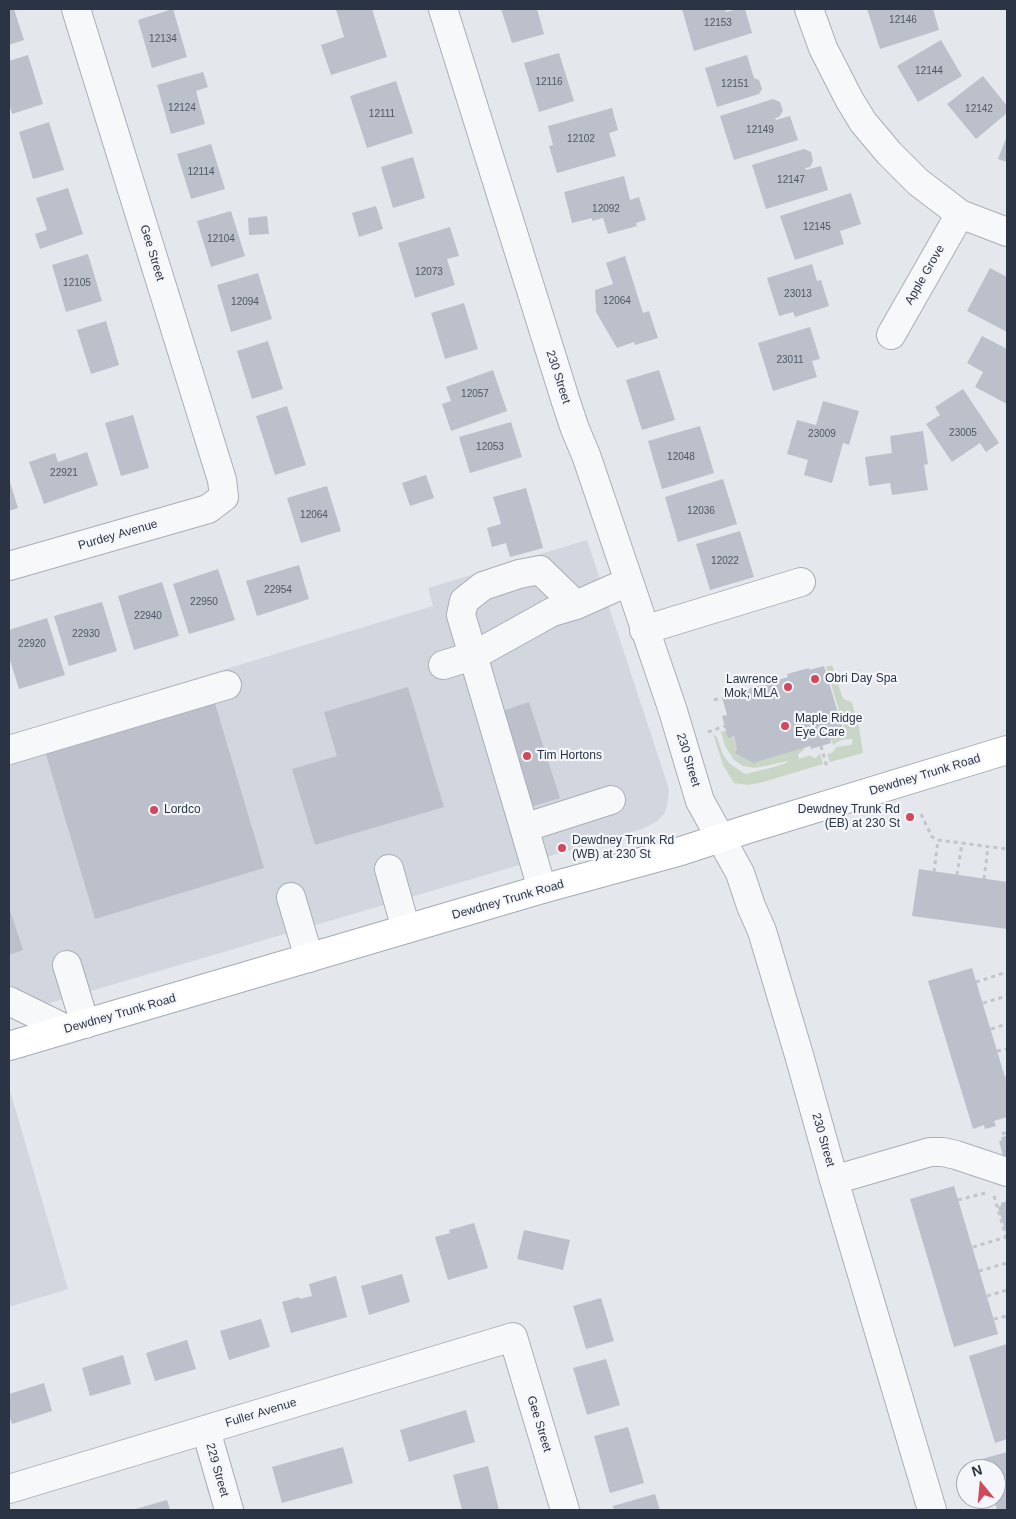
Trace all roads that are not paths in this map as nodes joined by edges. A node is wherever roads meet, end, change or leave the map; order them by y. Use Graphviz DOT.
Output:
graph roads {
  1 [pos="76,9"];
  2 [pos="443,9"];
  3 [pos="809,9"];
  4 [pos="960,214"];
  5 [pos="1007,232"];
  6 [pos="891,335"];
  7 [pos="224,497"];
  8 [pos="9,566"];
  9 [pos="628,582"];
  10 [pos="802,582"];
  11 [pos="576,605"];
  12 [pos="644,630"];
  13 [pos="473,656"];
  14 [pos="443,665"];
  15 [pos="227,685"];
  16 [pos="9,750"];
  17 [pos="1007,750"];
  18 [pos="611,800"];
  19 [pos="523,824"];
  20 [pos="721,838"];
  21 [pos="389,870"];
  22 [pos="542,889"];
  23 [pos="291,897"];
  24 [pos="406,929"];
  25 [pos="309,958"];
  26 [pos="67,965"];
  27 [pos="9,1001"];
  28 [pos="75,1027"];
  29 [pos="9,1046"];
  30 [pos="1007,1172"];
  31 [pos="834,1180"];
  32 [pos="514,1337"];
  33 [pos="206,1430"];
  34 [pos="9,1489"];
  35 [pos="229,1510"];
  36 [pos="565,1510"];
  37 [pos="932,1510"];
  1 -- 7 [label="street, Gee Street"];
  2 -- 9 [label="street, 230 Street"];
  3 -- 4 [label="street"];
  4 -- 5 [label="street"];
  4 -- 6 [label="street, Apple Grove"];
  7 -- 8 [label="street, Purdey Avenue"];
  9 -- 11 [label="street"];
  9 -- 12 [label="street, 230 Street"];
  10 -- 12 [label="street"];
  11 -- 13 [label="street"];
  11 -- 13 [label="street"];
  12 -- 20 [label="street, 230 Street"];
  13 -- 14 [label="street"];
  13 -- 19 [label="street"];
  15 -- 16 [label="street"];
  17 -- 20 [label="main road, Dewdney Trunk Road"];
  18 -- 19 [label="street"];
  19 -- 22 [label="street"];
  20 -- 22 [label="main road, Dewdney Trunk Road"];
  20 -- 31 [label="street, 230 Street"];
  21 -- 24 [label="street"];
  22 -- 24 [label="main road, Dewdney Trunk Road"];
  23 -- 25 [label="street"];
  24 -- 25 [label="main road, Dewdney Trunk Road"];
  25 -- 28 [label="main road, Dewdney Trunk Road"];
  26 -- 28 [label="street"];
  27 -- 28 [label="street"];
  28 -- 29 [label="main road, Dewdney Trunk Road"];
  30 -- 31 [label="street"];
  31 -- 37 [label="street, 230 Street"];
  32 -- 33 [label="street, Fuller Avenue"];
  32 -- 36 [label="street, Gee Street"];
  33 -- 34 [label="street, Fuller Avenue"];
  33 -- 35 [label="street, 229 Street"];
}
